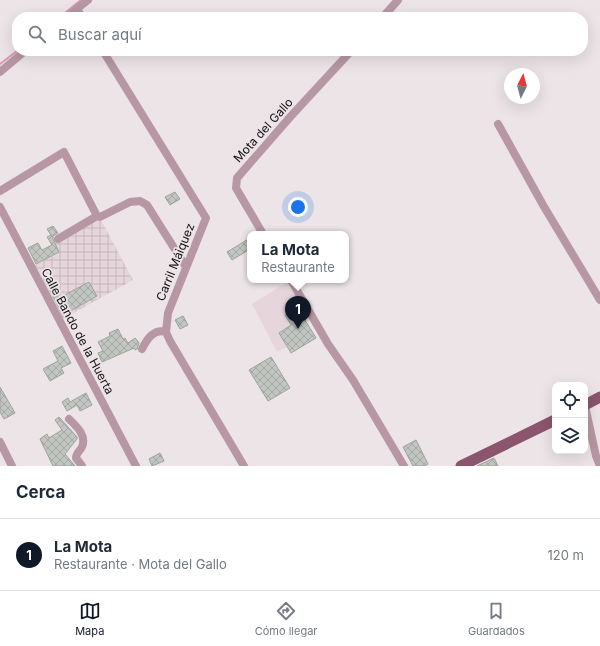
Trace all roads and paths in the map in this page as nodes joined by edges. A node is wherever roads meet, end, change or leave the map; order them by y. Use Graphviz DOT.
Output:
graph roads {
  1 [pos="88,0"];
  2 [pos="398,0"];
  3 [pos="77,9"];
  4 [pos="73,12"];
  5 [pos="79,12"];
  6 [pos="387,12"];
  7 [pos="15,56"];
  8 [pos="106,56"];
  9 [pos="346,56"];
  10 [pos="0,72"];
  11 [pos="498,124"];
  12 [pos="0,191"];
  13 [pos="0,207"];
  14 [pos="97,216"];
  15 [pos="262,231"];
  16 [pos="58,239"];
  17 [pos="186,267"];
  18 [pos="293,283"];
  19 [pos="600,300"];
  20 [pos="166,332"];
  21 [pos="142,348"];
  22 [pos="600,397"];
  23 [pos="588,403"];
  24 [pos="588,418"];
  25 [pos="69,419"];
  26 [pos="552,421"];
  27 [pos="0,442"];
  28 [pos="12,466"];
  29 [pos="82,466"];
  30 [pos="136,466"];
  31 [pos="244,466"];
  32 [pos="404,466"];
  33 [pos="461,466"];
  34 [pos="600,466"];
  1 -- 3 [label="street"];
  2 -- 6 [label="street"];
  3 -- 4 [label="street"];
  3 -- 5 [label="street"];
  7 -- 10 [label="street"];
  8 -- 17 [label="street, Carril Máiquez"];
  9 -- 15 [label="street, Mota del Gallo"];
  11 -- 19 [label="street"];
  12 -- 14 [label="street"];
  13 -- 30 [label="street, Calle Bando de la Huerta"];
  14 -- 16 [label="street"];
  14 -- 17 [label="street"];
  17 -- 20 [label="street, Carril Máiquez"];
  18 -- 32 [label="street"];
  20 -- 21 [label="street"];
  20 -- 31 [label="street"];
  22 -- 23 [label="main road"];
  24 -- 34 [label="street"];
  25 -- 29 [label="street"];
  26 -- 33 [label="main road"];
  27 -- 28 [label="street"];
}
